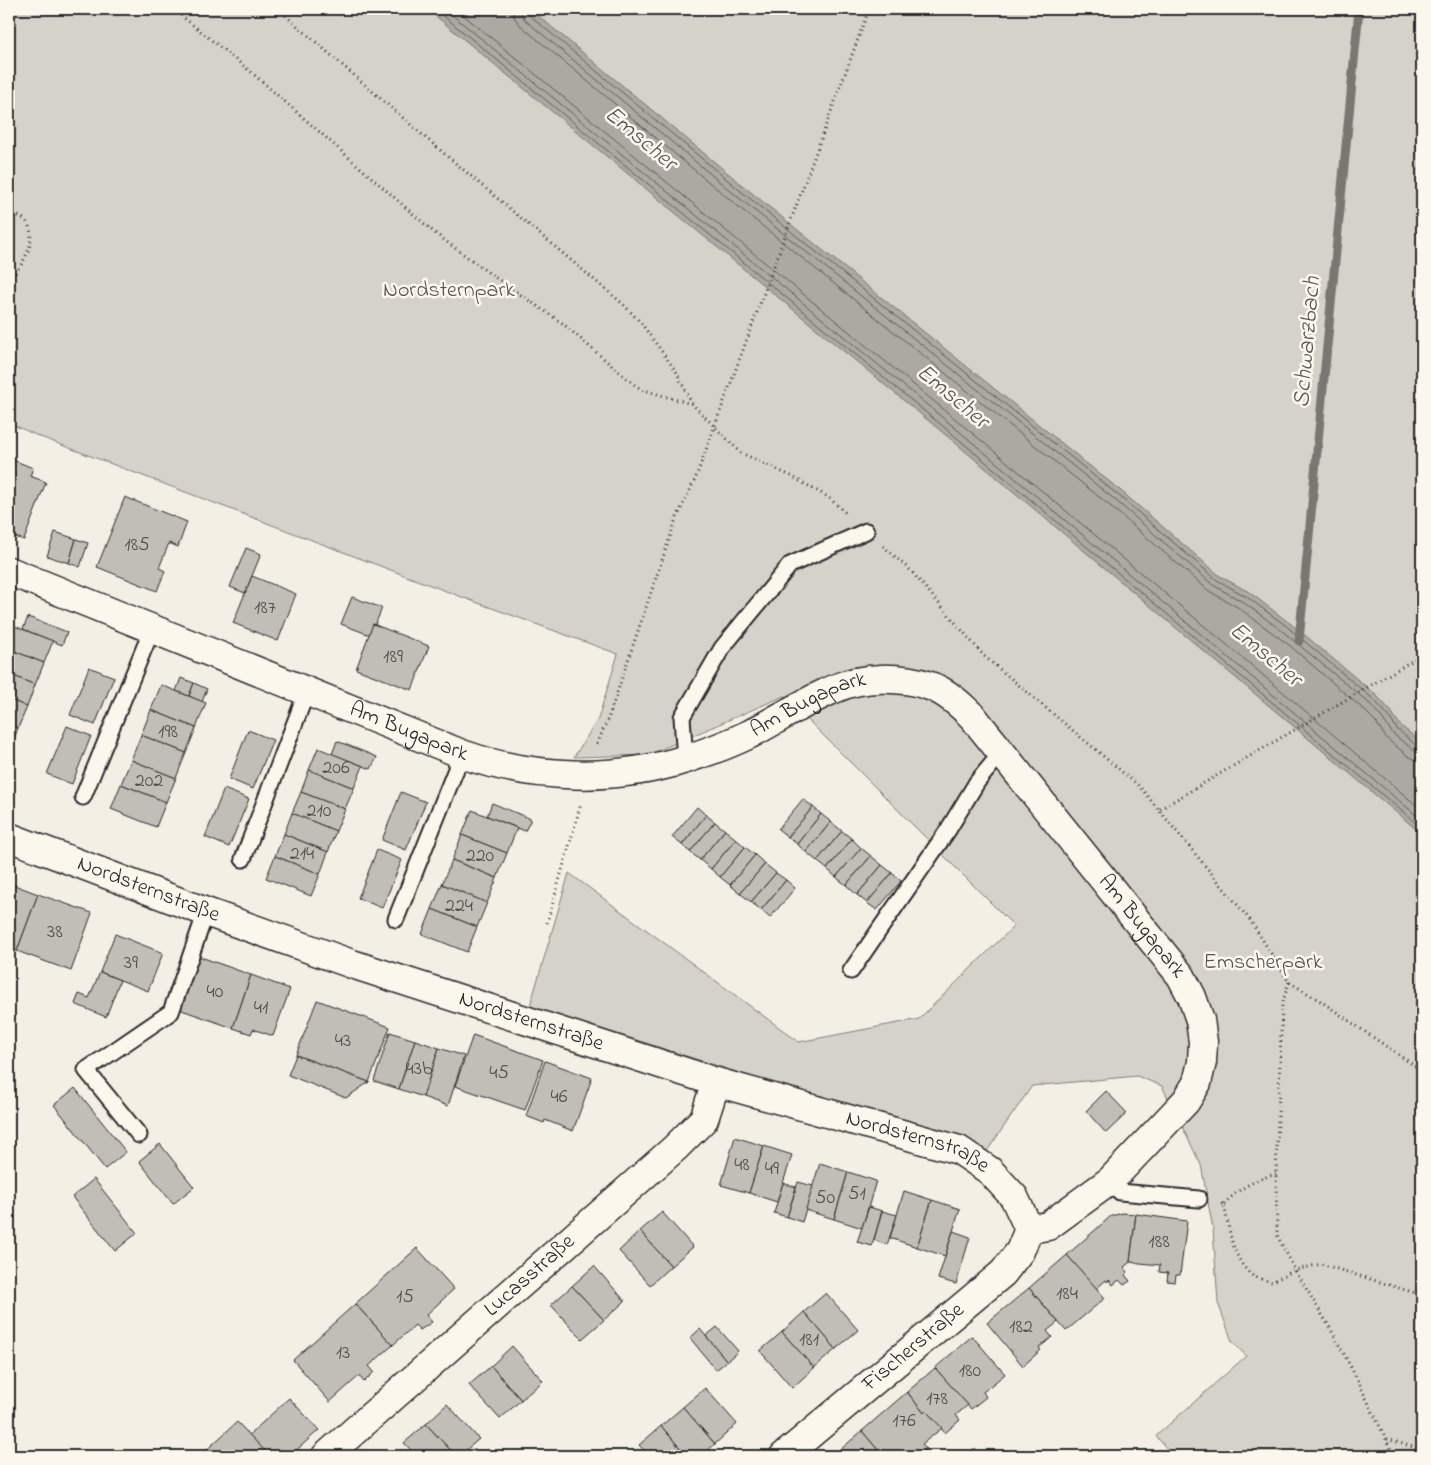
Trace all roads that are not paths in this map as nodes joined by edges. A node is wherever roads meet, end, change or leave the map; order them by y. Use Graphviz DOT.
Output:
graph roads {
  1 [pos="866,531"];
  2 [pos="9,571"];
  3 [pos="152,629"];
  4 [pos="307,692"];
  5 [pos="1002,752"];
  6 [pos="462,754"];
  7 [pos="685,760"];
  8 [pos="83,797"];
  9 [pos="9,837"];
  10 [pos="243,859"];
  11 [pos="206,912"];
  12 [pos="396,920"];
  13 [pos="851,971"];
  14 [pos="716,1082"];
  15 [pos="139,1135"];
  16 [pos="1111,1180"];
  17 [pos="1199,1199"];
  18 [pos="1029,1229"];
  19 [pos="326,1456"];
  20 [pos="784,1456"];
  1 -- 7 [label="lane"];
  2 -- 3 [label="street, Am Bugapark"];
  3 -- 4 [label="street, Am Bugapark"];
  3 -- 8 [label="lane"];
  4 -- 6 [label="street, Am Bugapark"];
  4 -- 10 [label="lane"];
  5 -- 7 [label="street, Am Bugapark"];
  5 -- 13 [label="lane"];
  5 -- 16 [label="street, Am Bugapark"];
  6 -- 7 [label="street, Am Bugapark"];
  6 -- 12 [label="lane"];
  9 -- 11 [label="street, Nordsternstraße"];
  11 -- 14 [label="street, Nordsternstraße"];
  11 -- 15 [label="lane"];
  14 -- 18 [label="street, Nordsternstraße"];
  14 -- 19 [label="street, Lucasstraße"];
  16 -- 17 [label="lane"];
  16 -- 18 [label="street, Am Bugapark"];
  18 -- 20 [label="street, Fischerstraße"];
}
